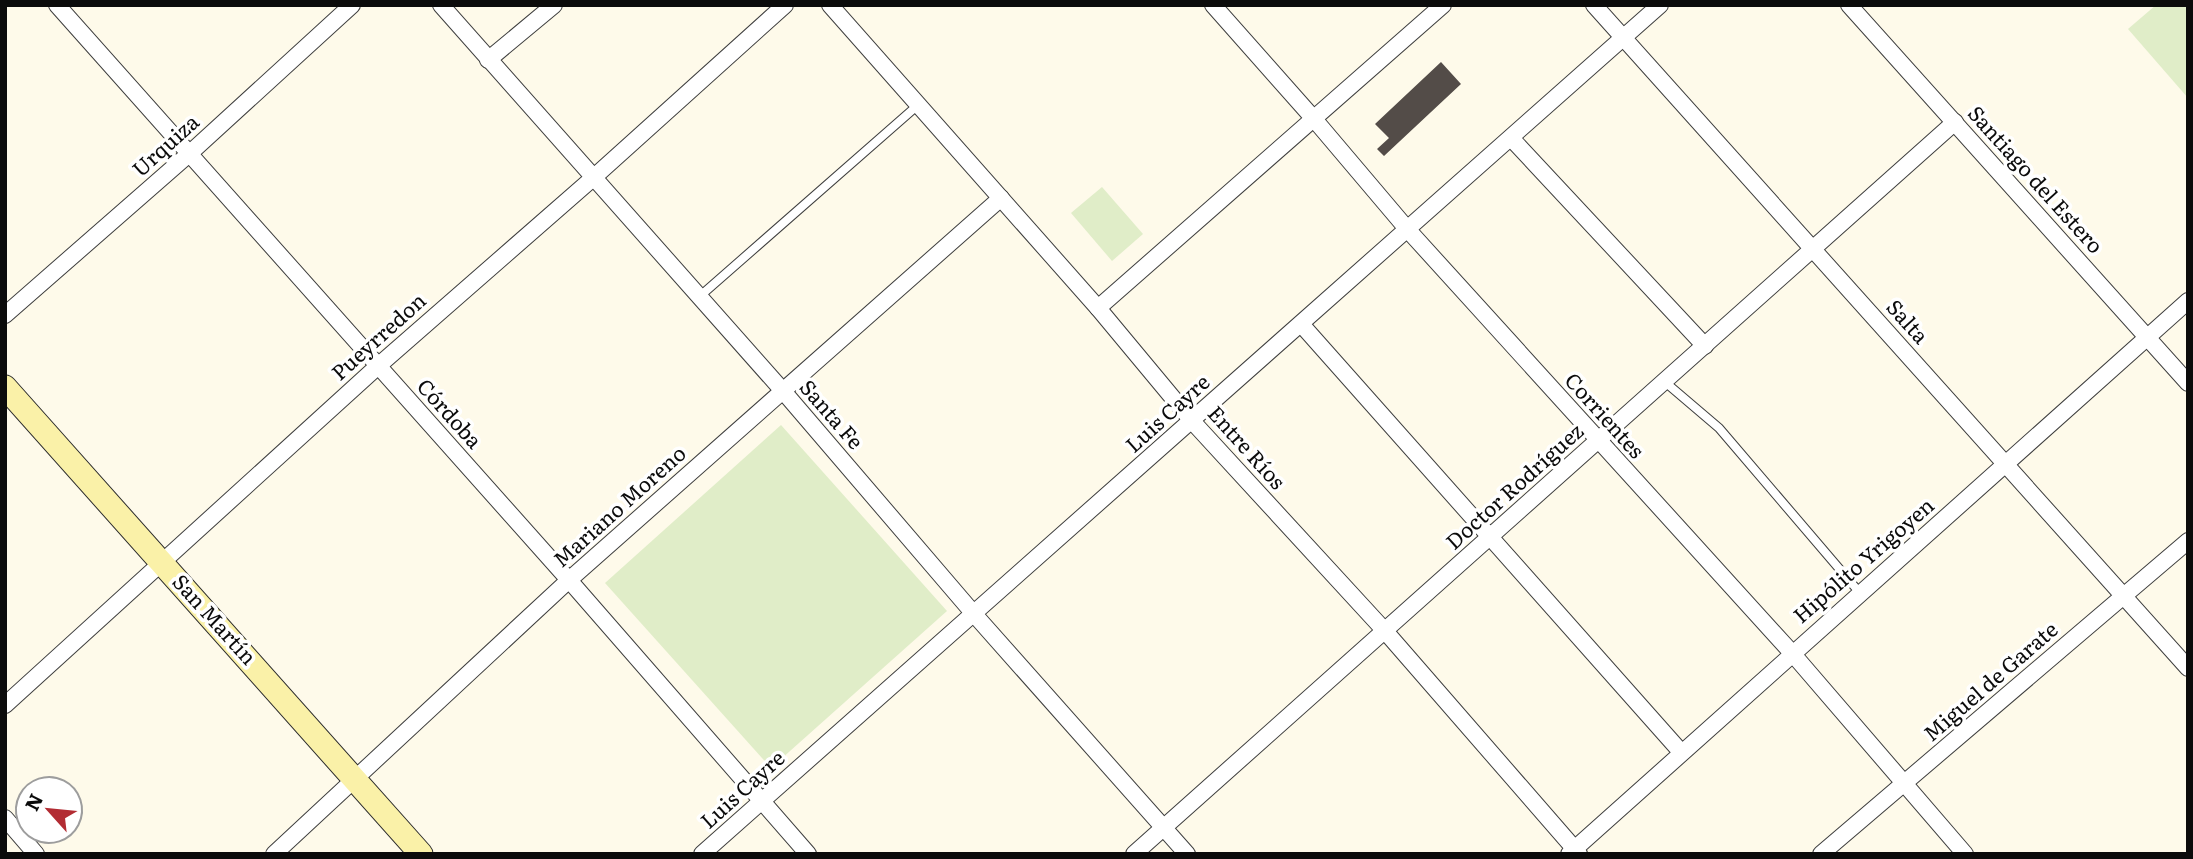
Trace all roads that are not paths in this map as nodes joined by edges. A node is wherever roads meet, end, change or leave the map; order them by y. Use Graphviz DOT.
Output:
graph roads {
  1 [pos="57,5"];
  2 [pos="352,5"];
  3 [pos="441,5"];
  4 [pos="554,5"];
  5 [pos="785,5"];
  6 [pos="830,5"];
  7 [pos="1443,5"];
  8 [pos="1594,5"];
  9 [pos="1660,5"];
  10 [pos="1849,5"];
  11 [pos="1221,8"];
  12 [pos="1623,39"];
  13 [pos="488,60"];
  14 [pos="918,105"];
  15 [pos="1314,119"];
  16 [pos="1955,122"];
  17 [pos="1511,138"];
  18 [pos="189,154"];
  19 [pos="593,178"];
  20 [pos="1001,198"];
  21 [pos="1408,230"];
  22 [pos="1814,249"];
  23 [pos="699,297"];
  24 [pos="2188,301"];
  25 [pos="1098,308"];
  26 [pos="5,315"];
  27 [pos="1301,324"];
  28 [pos="2147,337"];
  29 [pos="1705,346"];
  30 [pos="377,366"];
  31 [pos="1665,382"];
  32 [pos="2188,383"];
  33 [pos="5,387"];
  34 [pos="783,391"];
  35 [pos="1192,421"];
  36 [pos="1599,441"];
  37 [pos="2007,464"];
  38 [pos="1490,537"];
  39 [pos="2188,541"];
  40 [pos="162,563"];
  41 [pos="569,580"];
  42 [pos="1860,593"];
  43 [pos="2124,595"];
  44 [pos="975,614"];
  45 [pos="1385,631"];
  46 [pos="1792,653"];
  47 [pos="2188,668"];
  48 [pos="5,705"];
  49 [pos="1681,752"];
  50 [pos="355,779"];
  51 [pos="1904,784"];
  52 [pos="761,801"];
  53 [pos="5,818"];
  54 [pos="1163,827"];
  55 [pos="1574,852"];
  56 [pos="36,854"];
  57 [pos="274,854"];
  58 [pos="421,854"];
  59 [pos="702,854"];
  60 [pos="808,854"];
  61 [pos="1134,854"];
  62 [pos="1187,854"];
  63 [pos="1821,854"];
  64 [pos="1965,854"];
  1 -- 18 [label="street, Córdoba"];
  2 -- 18 [label="street, Urquiza"];
  3 -- 13 [label="street, Santa Fe"];
  4 -- 13 [label="street"];
  5 -- 19 [label="street, Pueyrredon"];
  6 -- 14 [label="street, Entre Ríos"];
  7 -- 15 [label="street"];
  8 -- 12 [label="street, Salta"];
  9 -- 12 [label="street, Luis Cayre"];
  10 -- 16 [label="street, Santiago del Estero"];
  11 -- 15 [label="street, Corrientes"];
  12 -- 17 [label="street, Luis Cayre"];
  12 -- 22 [label="street, Salta"];
  13 -- 19 [label="street, Santa Fe"];
  14 -- 20 [label="street, Entre Ríos"];
  14 -- 23 [label="lane"];
  15 -- 21 [label="street, Corrientes"];
  15 -- 25 [label="street"];
  16 -- 22 [label="street, Doctor Rodríguez"];
  16 -- 28 [label="street, Santiago del Estero"];
  17 -- 21 [label="street, Luis Cayre"];
  17 -- 29 [label="street"];
  18 -- 26 [label="street, Urquiza"];
  18 -- 30 [label="street, Córdoba"];
  19 -- 23 [label="street, Santa Fe"];
  19 -- 30 [label="street, Pueyrredon"];
  20 -- 25 [label="street, Entre Ríos"];
  20 -- 34 [label="street, Mariano Moreno"];
  21 -- 27 [label="street, Luis Cayre"];
  21 -- 36 [label="street, Corrientes"];
  22 -- 29 [label="street, Doctor Rodríguez"];
  22 -- 37 [label="street, Salta"];
  23 -- 34 [label="street, Santa Fe"];
  24 -- 28 [label="street, Hipólito Yrigoyen"];
  25 -- 35 [label="street, Entre Ríos"];
  27 -- 35 [label="street, Luis Cayre"];
  27 -- 38 [label="street"];
  28 -- 32 [label="street, Santiago del Estero"];
  28 -- 37 [label="street, Hipólito Yrigoyen"];
  29 -- 31 [label="street, Doctor Rodríguez"];
  30 -- 40 [label="street, Pueyrredon"];
  30 -- 41 [label="street, Córdoba"];
  31 -- 36 [label="street, Doctor Rodríguez"];
  31 -- 42 [label="lane"];
  33 -- 40 [label="street, San Martín"];
  34 -- 41 [label="street, Mariano Moreno"];
  34 -- 44 [label="street, Santa Fe"];
  35 -- 44 [label="street, Luis Cayre"];
  35 -- 45 [label="street, Entre Ríos"];
  36 -- 38 [label="street, Doctor Rodríguez"];
  36 -- 46 [label="street, Corrientes"];
  37 -- 42 [label="street, Hipólito Yrigoyen"];
  37 -- 43 [label="street, Salta"];
  38 -- 45 [label="street, Doctor Rodríguez"];
  38 -- 49 [label="street"];
  39 -- 43 [label="street, Miguel de Garate"];
  40 -- 48 [label="street, Pueyrredon"];
  40 -- 50 [label="street, San Martín"];
  41 -- 50 [label="street, Mariano Moreno"];
  41 -- 52 [label="street, Córdoba"];
  42 -- 46 [label="street, Hipólito Yrigoyen"];
  43 -- 47 [label="street, Salta"];
  43 -- 51 [label="street, Miguel de Garate"];
  44 -- 52 [label="street, Luis Cayre"];
  44 -- 54 [label="street, Santa Fe"];
  45 -- 54 [label="street, Doctor Rodríguez"];
  45 -- 55 [label="street, Entre Ríos"];
  46 -- 49 [label="street, Hipólito Yrigoyen"];
  46 -- 51 [label="street, Corrientes"];
  49 -- 55 [label="street, Hipólito Yrigoyen"];
  50 -- 57 [label="street, Mariano Moreno"];
  50 -- 58 [label="street, San Martín"];
  51 -- 63 [label="street, Miguel de Garate"];
  51 -- 64 [label="street, Corrientes"];
  52 -- 59 [label="street, Luis Cayre"];
  52 -- 60 [label="street, Córdoba"];
  53 -- 56 [label="street"];
  54 -- 61 [label="street, Doctor Rodríguez"];
  54 -- 62 [label="street, Santa Fe"];
}
